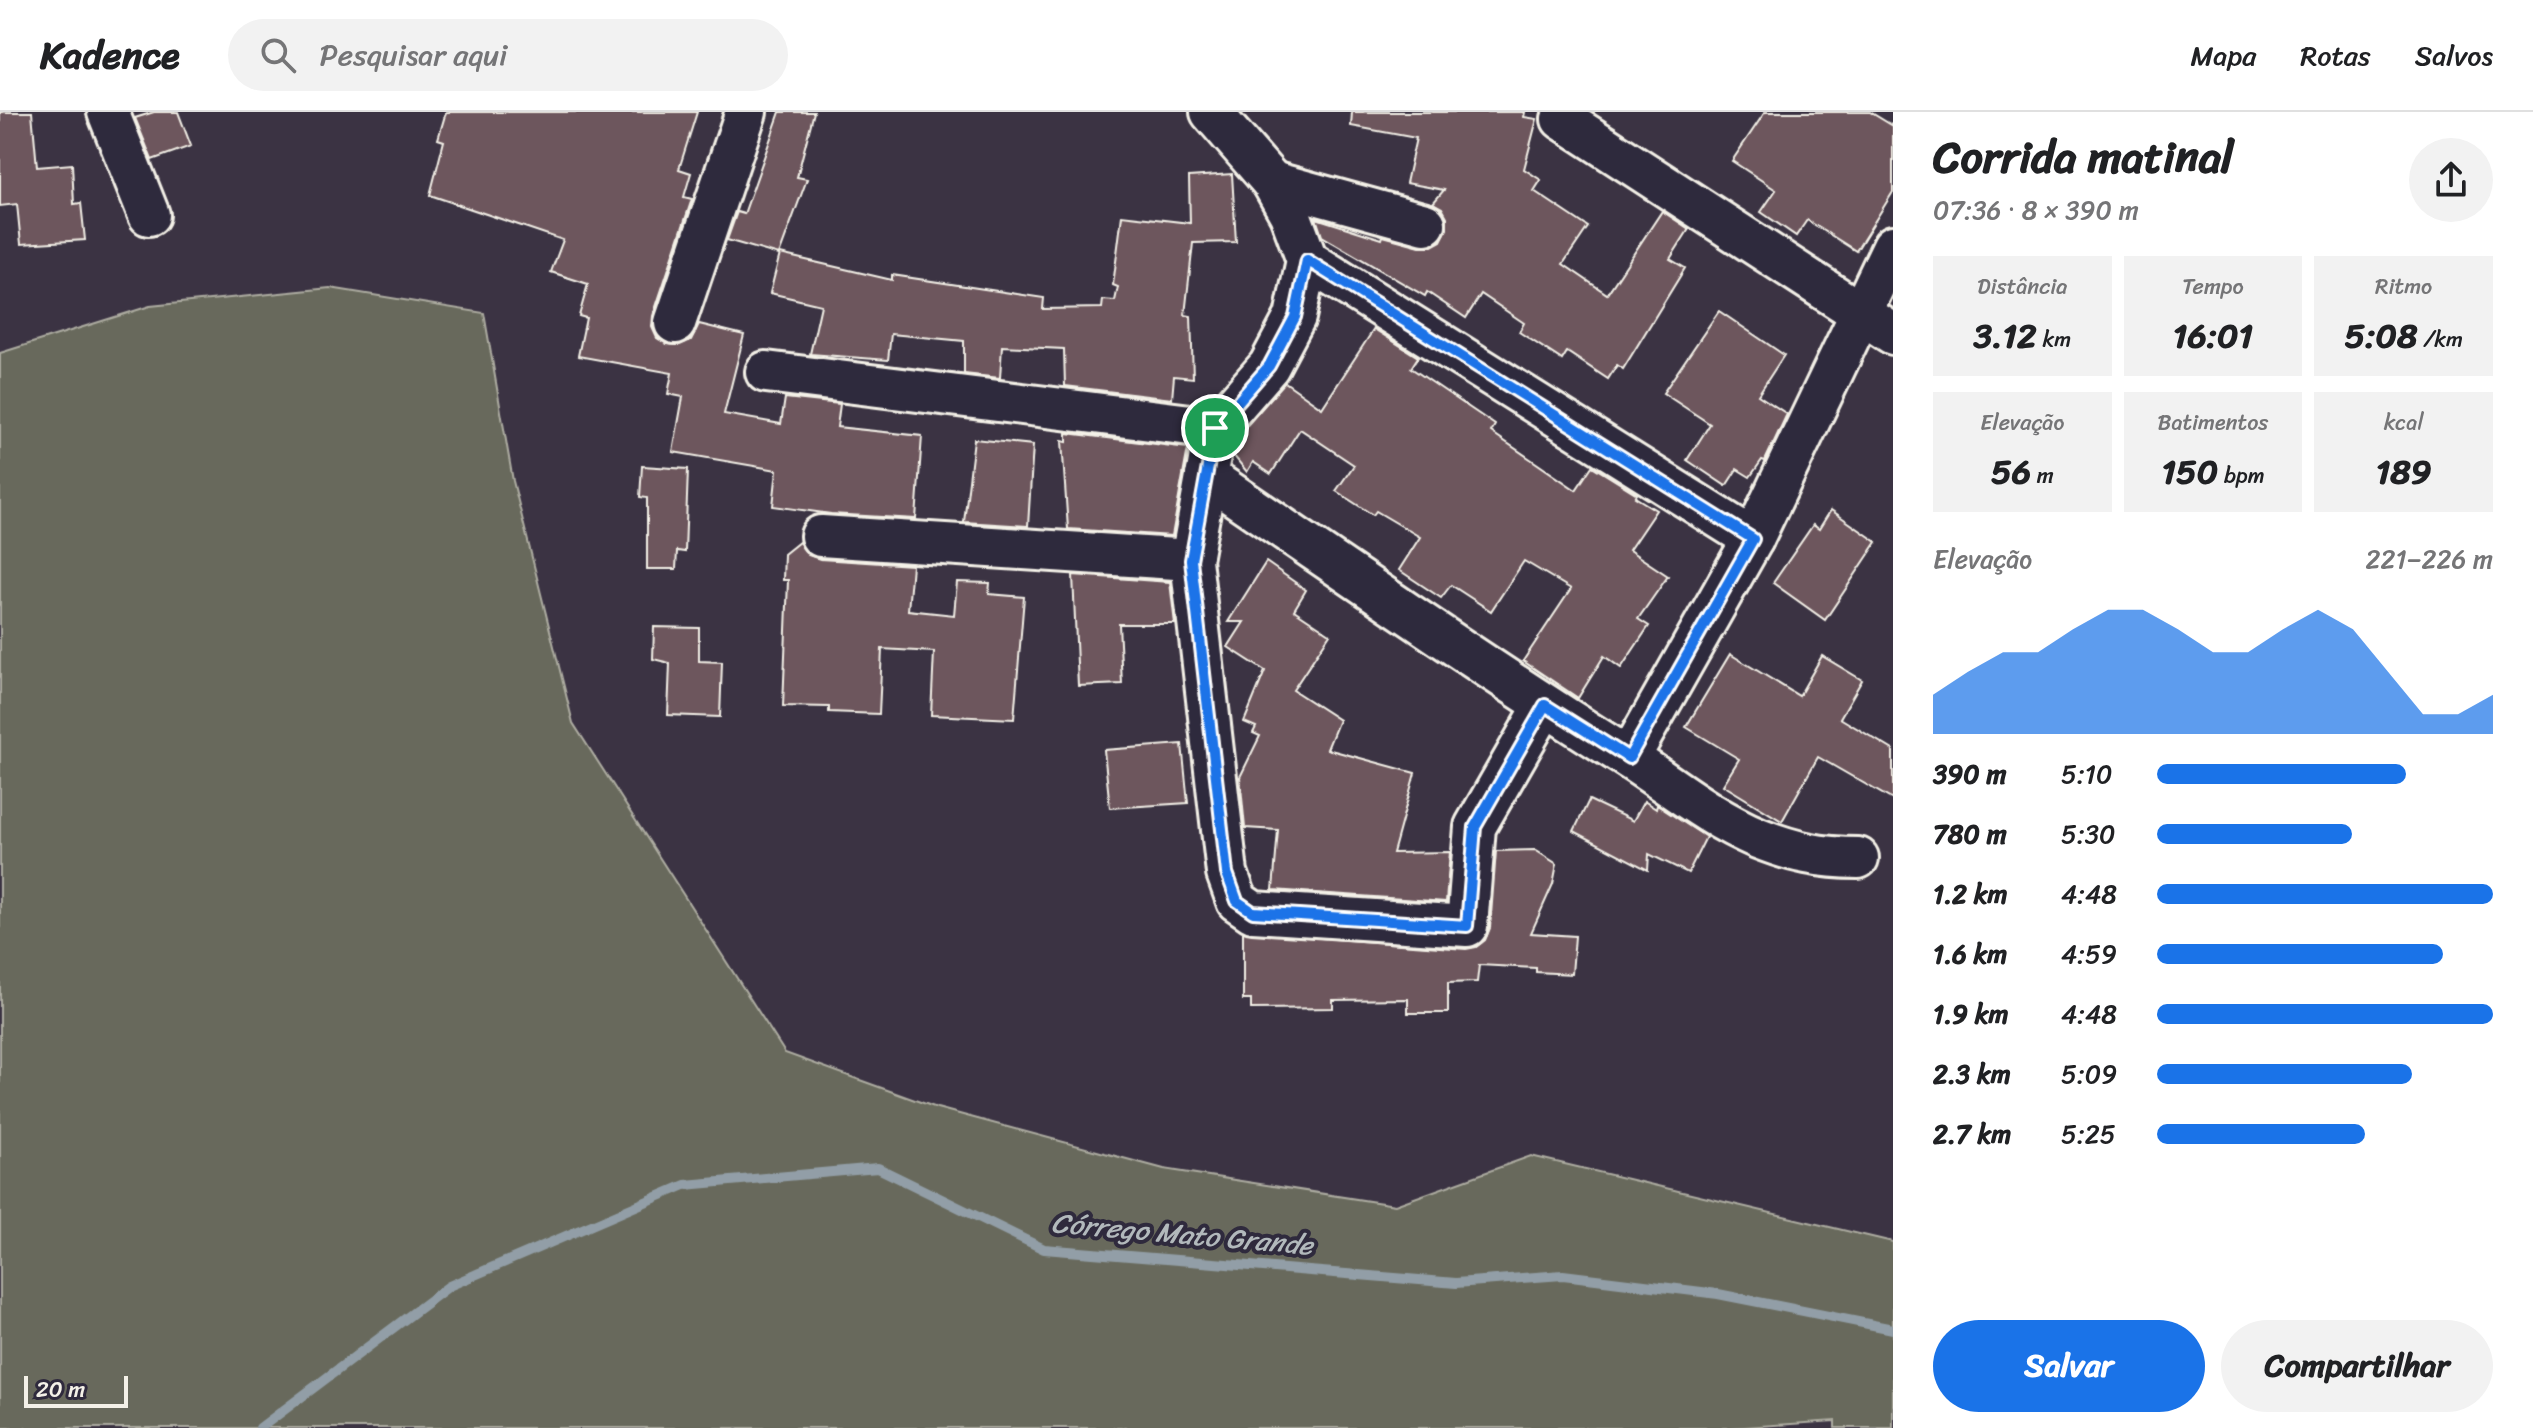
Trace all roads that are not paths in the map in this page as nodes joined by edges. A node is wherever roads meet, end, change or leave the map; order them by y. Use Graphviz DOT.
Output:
graph roads {
  1 [pos="108,112"];
  2 [pos="746,112"];
  3 [pos="1211,112"];
  4 [pos="1562,119"];
  5 [pos="1272,182"];
  6 [pos="149,215"];
  7 [pos="1425,224"];
  8 [pos="1893,246"];
  9 [pos="1307,260"];
  10 [pos="675,323"];
  11 [pos="1877,324"];
  12 [pos="766,372"];
  13 [pos="1215,428"];
  14 [pos="1206,476"];
  15 [pos="821,536"];
  16 [pos="1753,539"];
  17 [pos="1191,560"];
  18 [pos="1545,705"];
  19 [pos="1629,758"];
  20 [pos="1858,858"];
  1 -- 6 [label="street"];
  2 -- 10 [label="street"];
  3 -- 5 [label="street"];
  4 -- 11 [label="street"];
  5 -- 7 [label="street"];
  5 -- 9 [label="street"];
  8 -- 11 [label="street"];
  9 -- 13 [label="street"];
  9 -- 16 [label="street"];
  11 -- 16 [label="street"];
  12 -- 13 [label="street"];
  13 -- 14 [label="street"];
  14 -- 17 [label="street"];
  14 -- 18 [label="street"];
  15 -- 17 [label="street"];
  16 -- 19 [label="street"];
  17 -- 18 [label="street"];
  18 -- 19 [label="street"];
  19 -- 20 [label="street"];
}
